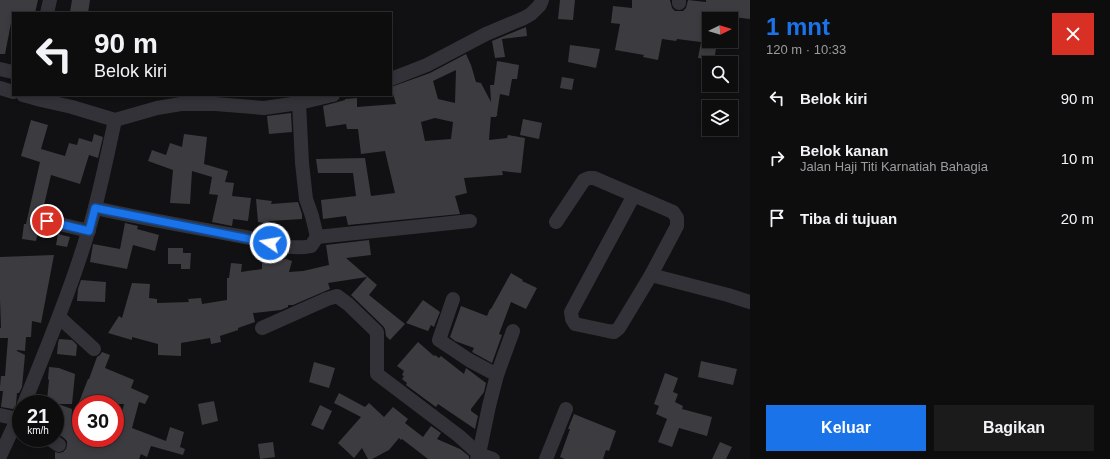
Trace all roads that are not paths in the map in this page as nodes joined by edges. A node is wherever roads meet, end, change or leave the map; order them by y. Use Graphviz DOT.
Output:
graph roads {
  1 [pos="50,0"];
  2 [pos="542,0"];
  3 [pos="47,12"];
  4 [pos="0,69"];
  5 [pos="12,72"];
  6 [pos="392,79"];
  7 [pos="0,88"];
  8 [pos="12,92"];
  9 [pos="27,96"];
  10 [pos="329,96"];
  11 [pos="299,103"];
  12 [pos="115,120"];
  13 [pos="634,195"];
  14 [pos="95,208"];
  15 [pos="47,221"];
  16 [pos="470,221"];
  17 [pos="556,222"];
  18 [pos="89,231"];
  19 [pos="317,237"];
  20 [pos="651,275"];
  21 [pos="453,299"];
  22 [pos="750,302"];
  23 [pos="59,317"];
  24 [pos="262,328"];
  25 [pos="513,331"];
  26 [pos="94,349"];
  27 [pos="497,375"];
  28 [pos="28,395"];
  29 [pos="566,409"];
  30 [pos="0,415"];
  31 [pos="12,416"];
  32 [pos="12,433"];
  33 [pos="0,456"];
  34 [pos="478,457"];
  35 [pos="493,459"];
  36 [pos="546,459"];
  1 -- 3 [label="street"];
  2 -- 6 [label="street"];
  4 -- 5 [label="street"];
  7 -- 8 [label="street"];
  9 -- 12 [label="street"];
  10 -- 11 [label="street"];
  11 -- 12 [label="street"];
  11 -- 19 [label="street"];
  12 -- 14 [label="street"];
  13 -- 17 [label="street"];
  13 -- 20 [label="street"];
  13 -- 20 [label="street"];
  14 -- 18 [label="street"];
  14 -- 19 [label="street"];
  15 -- 18 [label="street"];
  16 -- 19 [label="street"];
  18 -- 23 [label="street"];
  20 -- 22 [label="street"];
  21 -- 27 [label="street"];
  23 -- 26 [label="street"];
  23 -- 28 [label="street"];
  24 -- 34 [label="street"];
  25 -- 27 [label="street"];
  27 -- 34 [label="street"];
  29 -- 36 [label="street"];
  30 -- 31 [label="street"];
  32 -- 33 [label="street"];
  34 -- 35 [label="street"];
}
